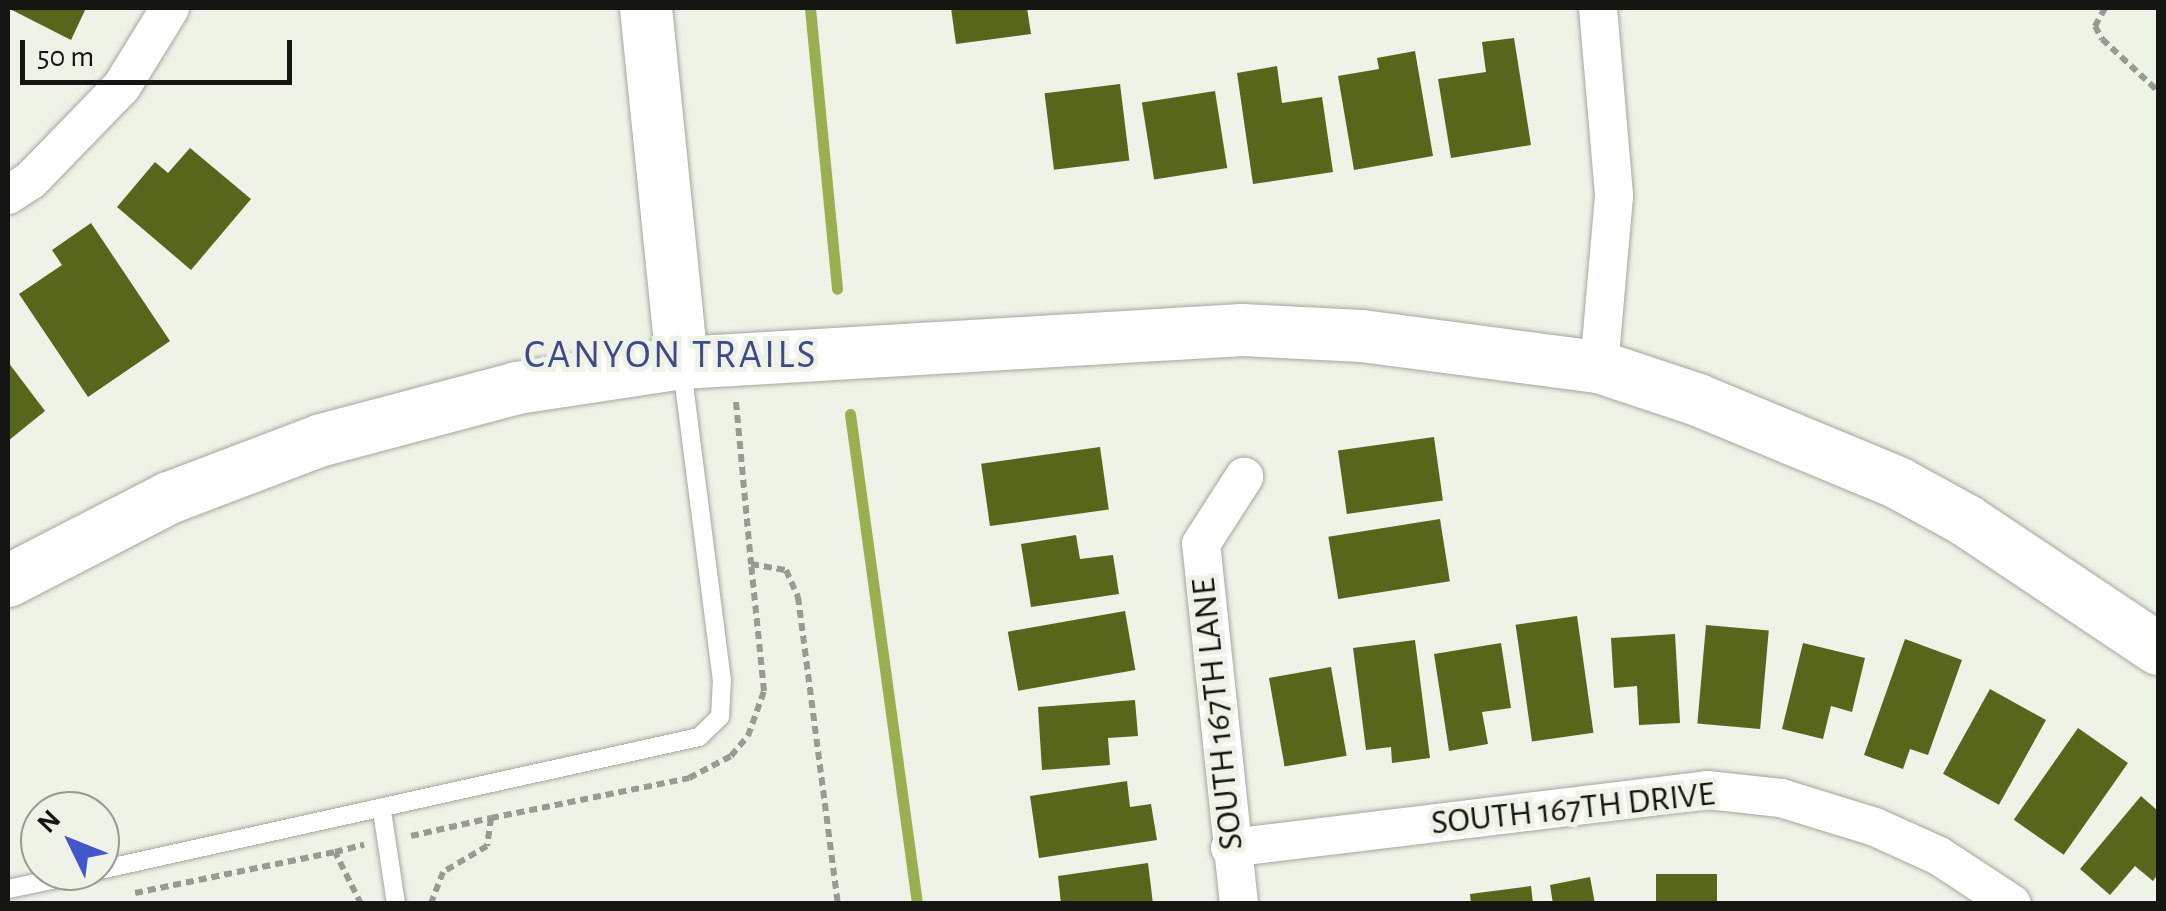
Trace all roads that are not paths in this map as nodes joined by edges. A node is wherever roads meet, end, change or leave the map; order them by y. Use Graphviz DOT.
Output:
graph roads {
  1 [pos="170,8"];
  2 [pos="646,8"];
  3 [pos="1598,8"];
  4 [pos="16,176"];
  5 [pos="682,362"];
  6 [pos="1599,366"];
  7 [pos="1244,477"];
  8 [pos="8,581"];
  9 [pos="2158,648"];
  10 [pos="382,811"];
  11 [pos="1230,848"];
  12 [pos="120,865"];
  13 [pos="396,904"];
  14 [pos="1239,904"];
  15 [pos="2012,904"];
  1 -- 4 [label="street"];
  2 -- 5 [label="street"];
  3 -- 6 [label="street"];
  5 -- 6 [label="street"];
  5 -- 8 [label="street"];
  5 -- 10 [label="lane"];
  6 -- 9 [label="street"];
  7 -- 11 [label="street, SOUTH 167TH LANE"];
  10 -- 12 [label="lane"];
  10 -- 13 [label="lane"];
  11 -- 14 [label="street, SOUTH 167TH LANE"];
  11 -- 15 [label="street, SOUTH 167TH DRIVE"];
}
